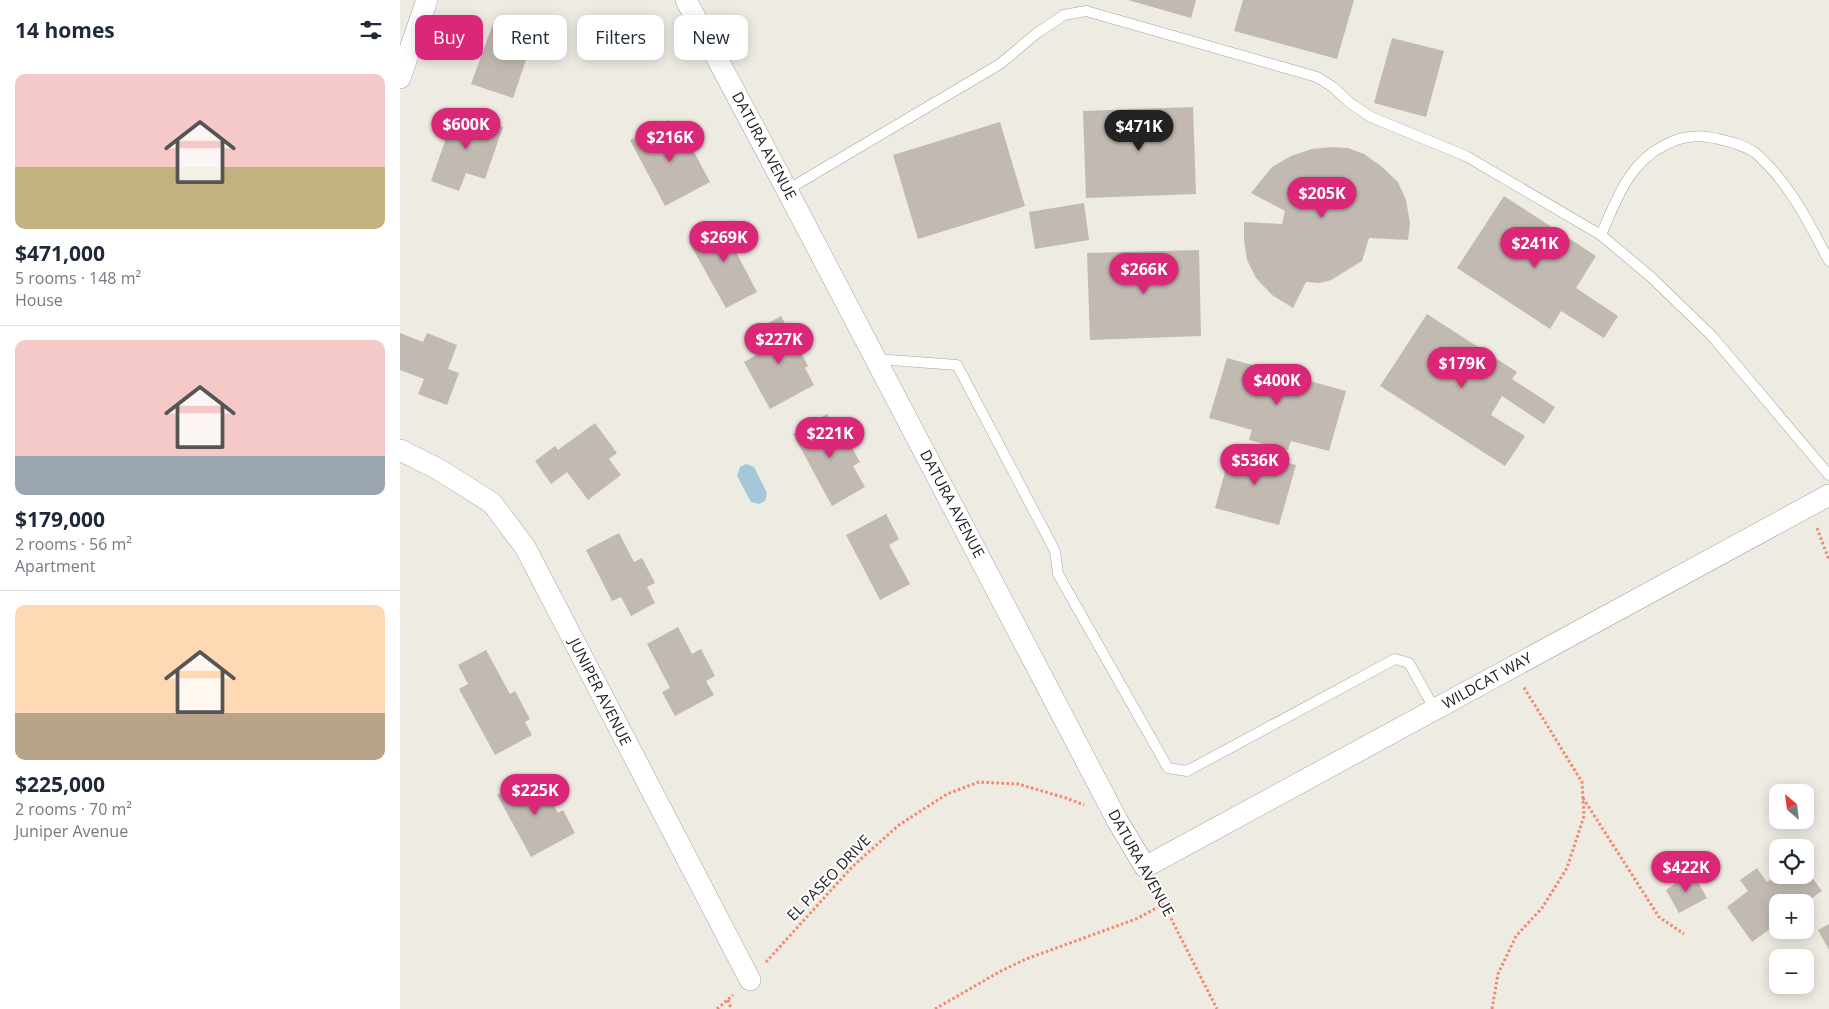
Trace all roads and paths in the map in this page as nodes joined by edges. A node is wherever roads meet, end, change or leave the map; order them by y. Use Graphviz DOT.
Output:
graph roads {
  1 [pos="427,0"];
  2 [pos="686,0"];
  3 [pos="400,78"];
  4 [pos="788,190"];
  5 [pos="1601,235"];
  6 [pos="1829,261"];
  7 [pos="876,359"];
  8 [pos="400,450"];
  9 [pos="1829,475"];
  10 [pos="1829,495"];
  11 [pos="1807,507"];
  12 [pos="1829,560"];
  13 [pos="1512,668"];
  14 [pos="1435,710"];
  15 [pos="1583,798"];
  16 [pos="1117,820"];
  17 [pos="1145,867"];
  18 [pos="1164,904"];
  19 [pos="1684,934"];
  20 [pos="750,980"];
  21 [pos="728,1000"];
  22 [pos="717,1009"];
  23 [pos="731,1009"];
  24 [pos="935,1009"];
  25 [pos="1217,1009"];
  26 [pos="1492,1009"];
  1 -- 3 [label="street"];
  2 -- 4 [label="street, DATURA AVENUE"];
  4 -- 5 [label="lane"];
  4 -- 7 [label="street, DATURA AVENUE"];
  5 -- 6 [label="lane"];
  5 -- 9 [label="lane"];
  7 -- 14 [label="lane"];
  7 -- 16 [label="street, DATURA AVENUE"];
  8 -- 20 [label="street, JUNIPER AVENUE"];
  10 -- 11 [label="street, WILDCAT WAY"];
  11 -- 12 [label="path"];
  11 -- 13 [label="street, WILDCAT WAY"];
  13 -- 14 [label="street, WILDCAT WAY"];
  13 -- 15 [label="path"];
  14 -- 17 [label="street, WILDCAT WAY"];
  15 -- 19 [label="path"];
  15 -- 26 [label="path"];
  16 -- 17 [label="street, DATURA AVENUE"];
  16 -- 20 [label="path, EL PASEO DRIVE"];
  17 -- 18 [label="path, DATURA AVENUE"];
  18 -- 24 [label="path"];
  18 -- 25 [label="path, DATURA AVENUE"];
  20 -- 21 [label="path, EL PASEO DRIVE"];
  21 -- 22 [label="path, EL PASEO DRIVE"];
  21 -- 23 [label="path"];
}
